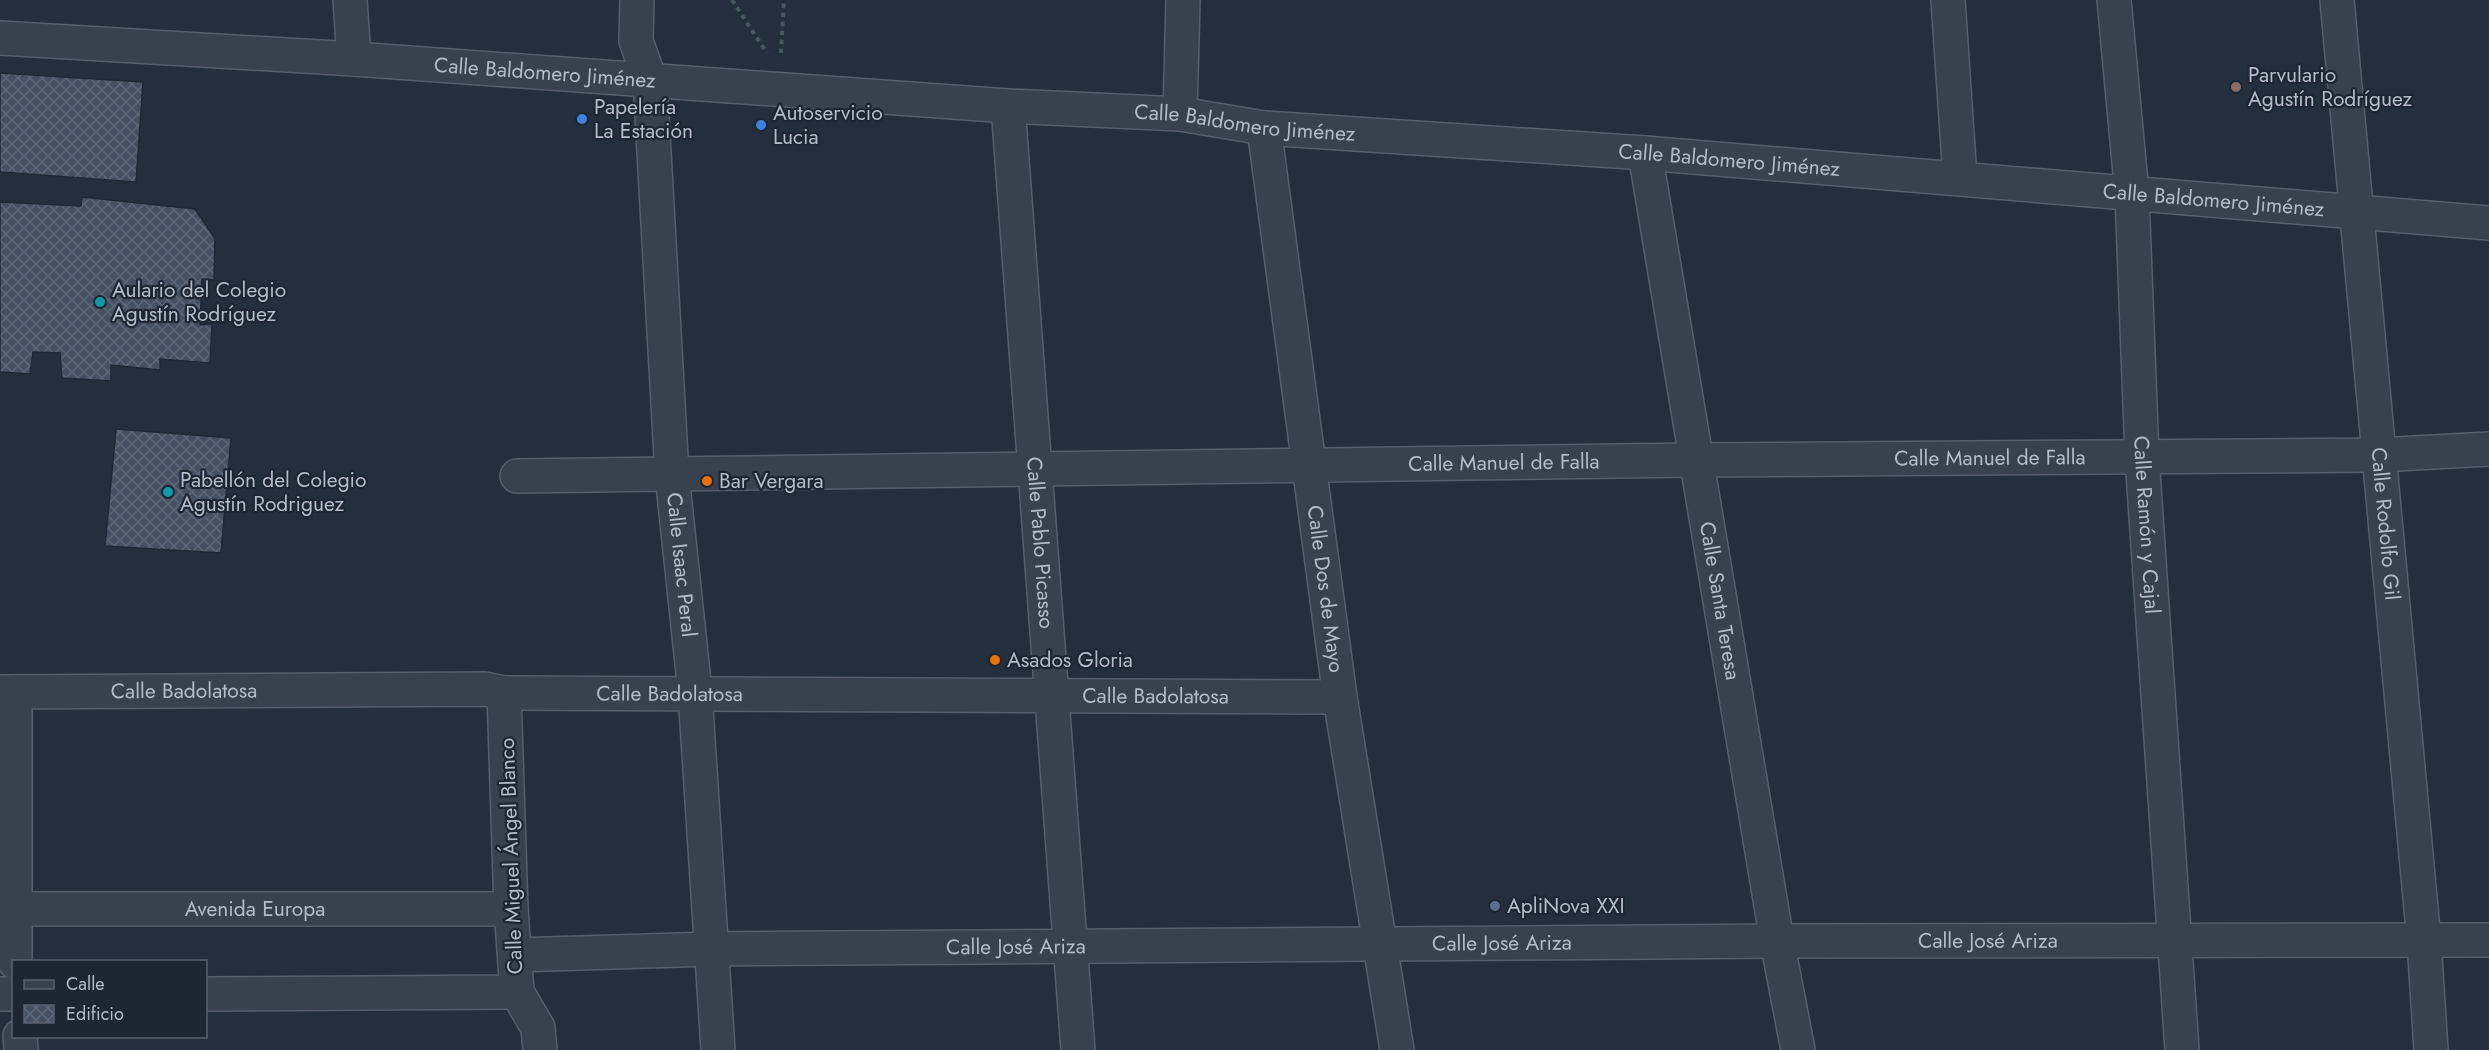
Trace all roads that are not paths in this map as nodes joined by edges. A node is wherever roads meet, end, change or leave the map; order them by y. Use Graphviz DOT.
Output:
graph roads {
  1 [pos="350,0"];
  2 [pos="637,0"];
  3 [pos="1183,0"];
  4 [pos="1948,0"];
  5 [pos="2115,0"];
  6 [pos="2337,0"];
  7 [pos="0,38"];
  8 [pos="354,59"];
  9 [pos="650,80"];
  10 [pos="1008,106"];
  11 [pos="1180,114"];
  12 [pos="1264,128"];
  13 [pos="1645,153"];
  14 [pos="1960,178"];
  15 [pos="2132,195"];
  16 [pos="2359,213"];
  17 [pos="2489,223"];
  18 [pos="2489,449"];
  19 [pos="2378,455"];
  20 [pos="2142,457"];
  21 [pos="1695,460"];
  22 [pos="1308,466"];
  23 [pos="1037,470"];
  24 [pos="672,475"];
  25 [pos="517,476"];
  26 [pos="7,692"];
  27 [pos="695,692"];
  28 [pos="504,693"];
  29 [pos="1050,695"];
  30 [pos="1340,697"];
  31 [pos="7,909"];
  32 [pos="511,909"];
  33 [pos="2175,940"];
  34 [pos="2489,940"];
  35 [pos="1777,941"];
  36 [pos="2424,941"];
  37 [pos="1380,945"];
  38 [pos="1069,947"];
  39 [pos="712,949"];
  40 [pos="515,955"];
  41 [pos="15,960"];
  42 [pos="517,992"];
  43 [pos="207,994"];
  44 [pos="540,1050"];
  45 [pos="718,1050"];
  46 [pos="1078,1050"];
  47 [pos="1397,1050"];
  48 [pos="1798,1050"];
  49 [pos="2182,1050"];
  50 [pos="2431,1050"];
  1 -- 8 [label="street"];
  2 -- 9 [label="street, Calle Isaac Peral"];
  3 -- 11 [label="street"];
  4 -- 14 [label="street"];
  5 -- 15 [label="street, Calle Ramón y Cajal"];
  6 -- 16 [label="street, Calle Rodolfo Gil"];
  7 -- 8 [label="street, Calle Baldomero Jiménez"];
  8 -- 9 [label="street, Calle Baldomero Jiménez"];
  9 -- 10 [label="street, Calle Baldomero Jiménez"];
  9 -- 24 [label="street, Calle Isaac Peral"];
  10 -- 11 [label="street, Calle Baldomero Jiménez"];
  10 -- 23 [label="street, Calle Pablo Picasso"];
  11 -- 12 [label="street, Calle Baldomero Jiménez"];
  12 -- 13 [label="street, Calle Baldomero Jiménez"];
  12 -- 22 [label="street, Calle Dos de Mayo"];
  13 -- 14 [label="street, Calle Baldomero Jiménez"];
  13 -- 21 [label="street, Calle Santa Teresa"];
  14 -- 15 [label="street, Calle Baldomero Jiménez"];
  15 -- 16 [label="street, Calle Baldomero Jiménez"];
  15 -- 20 [label="street, Calle Ramón y Cajal"];
  16 -- 17 [label="street, Calle Baldomero Jiménez"];
  16 -- 19 [label="street, Calle Rodolfo Gil"];
  18 -- 19 [label="street, Calle Manuel de Falla"];
  19 -- 20 [label="street, Calle Manuel de Falla"];
  19 -- 36 [label="street, Calle Rodolfo Gil"];
  20 -- 21 [label="street, Calle Manuel de Falla"];
  20 -- 33 [label="street, Calle Ramón y Cajal"];
  21 -- 22 [label="street, Calle Manuel de Falla"];
  21 -- 35 [label="street, Calle Santa Teresa"];
  22 -- 23 [label="street, Calle Manuel de Falla"];
  22 -- 30 [label="street, Calle Dos de Mayo"];
  23 -- 24 [label="street, Calle Manuel de Falla"];
  23 -- 29 [label="street, Calle Pablo Picasso"];
  24 -- 25 [label="street, Calle Manuel de Falla"];
  24 -- 27 [label="street, Calle Isaac Peral"];
  26 -- 28 [label="street, Calle Badolatosa"];
  26 -- 31 [label="street"];
  27 -- 28 [label="street, Calle Badolatosa"];
  27 -- 29 [label="street, Calle Badolatosa"];
  27 -- 39 [label="street, Calle Isaac Peral"];
  28 -- 32 [label="street, Calle Miguel Ángel Blanco"];
  29 -- 30 [label="street, Calle Badolatosa"];
  29 -- 38 [label="street, Calle Pablo Picasso"];
  30 -- 37 [label="street, Calle Dos de Mayo"];
  31 -- 32 [label="street, Avenida Europa"];
  31 -- 41 [label="street"];
  32 -- 40 [label="street, Calle Miguel Ángel Blanco"];
  33 -- 35 [label="street, Calle José Ariza"];
  33 -- 36 [label="street, Calle José Ariza"];
  33 -- 49 [label="street, Calle Ramón y Cajal"];
  34 -- 36 [label="street, Calle José Ariza"];
  35 -- 37 [label="street, Calle José Ariza"];
  35 -- 48 [label="street, Calle Santa Teresa"];
  36 -- 50 [label="street, Calle Rodolfo Gil"];
  37 -- 38 [label="street, Calle José Ariza"];
  37 -- 47 [label="street, Calle Dos de Mayo"];
  38 -- 39 [label="street, Calle José Ariza"];
  38 -- 46 [label="street, Calle Pablo Picasso"];
  39 -- 40 [label="street, Calle José Ariza"];
  39 -- 45 [label="street, Calle Isaac Peral"];
  40 -- 42 [label="street, Calle Miguel Ángel Blanco"];
  42 -- 43 [label="street"];
  42 -- 44 [label="street, Calle Miguel Ángel Blanco"];
}
